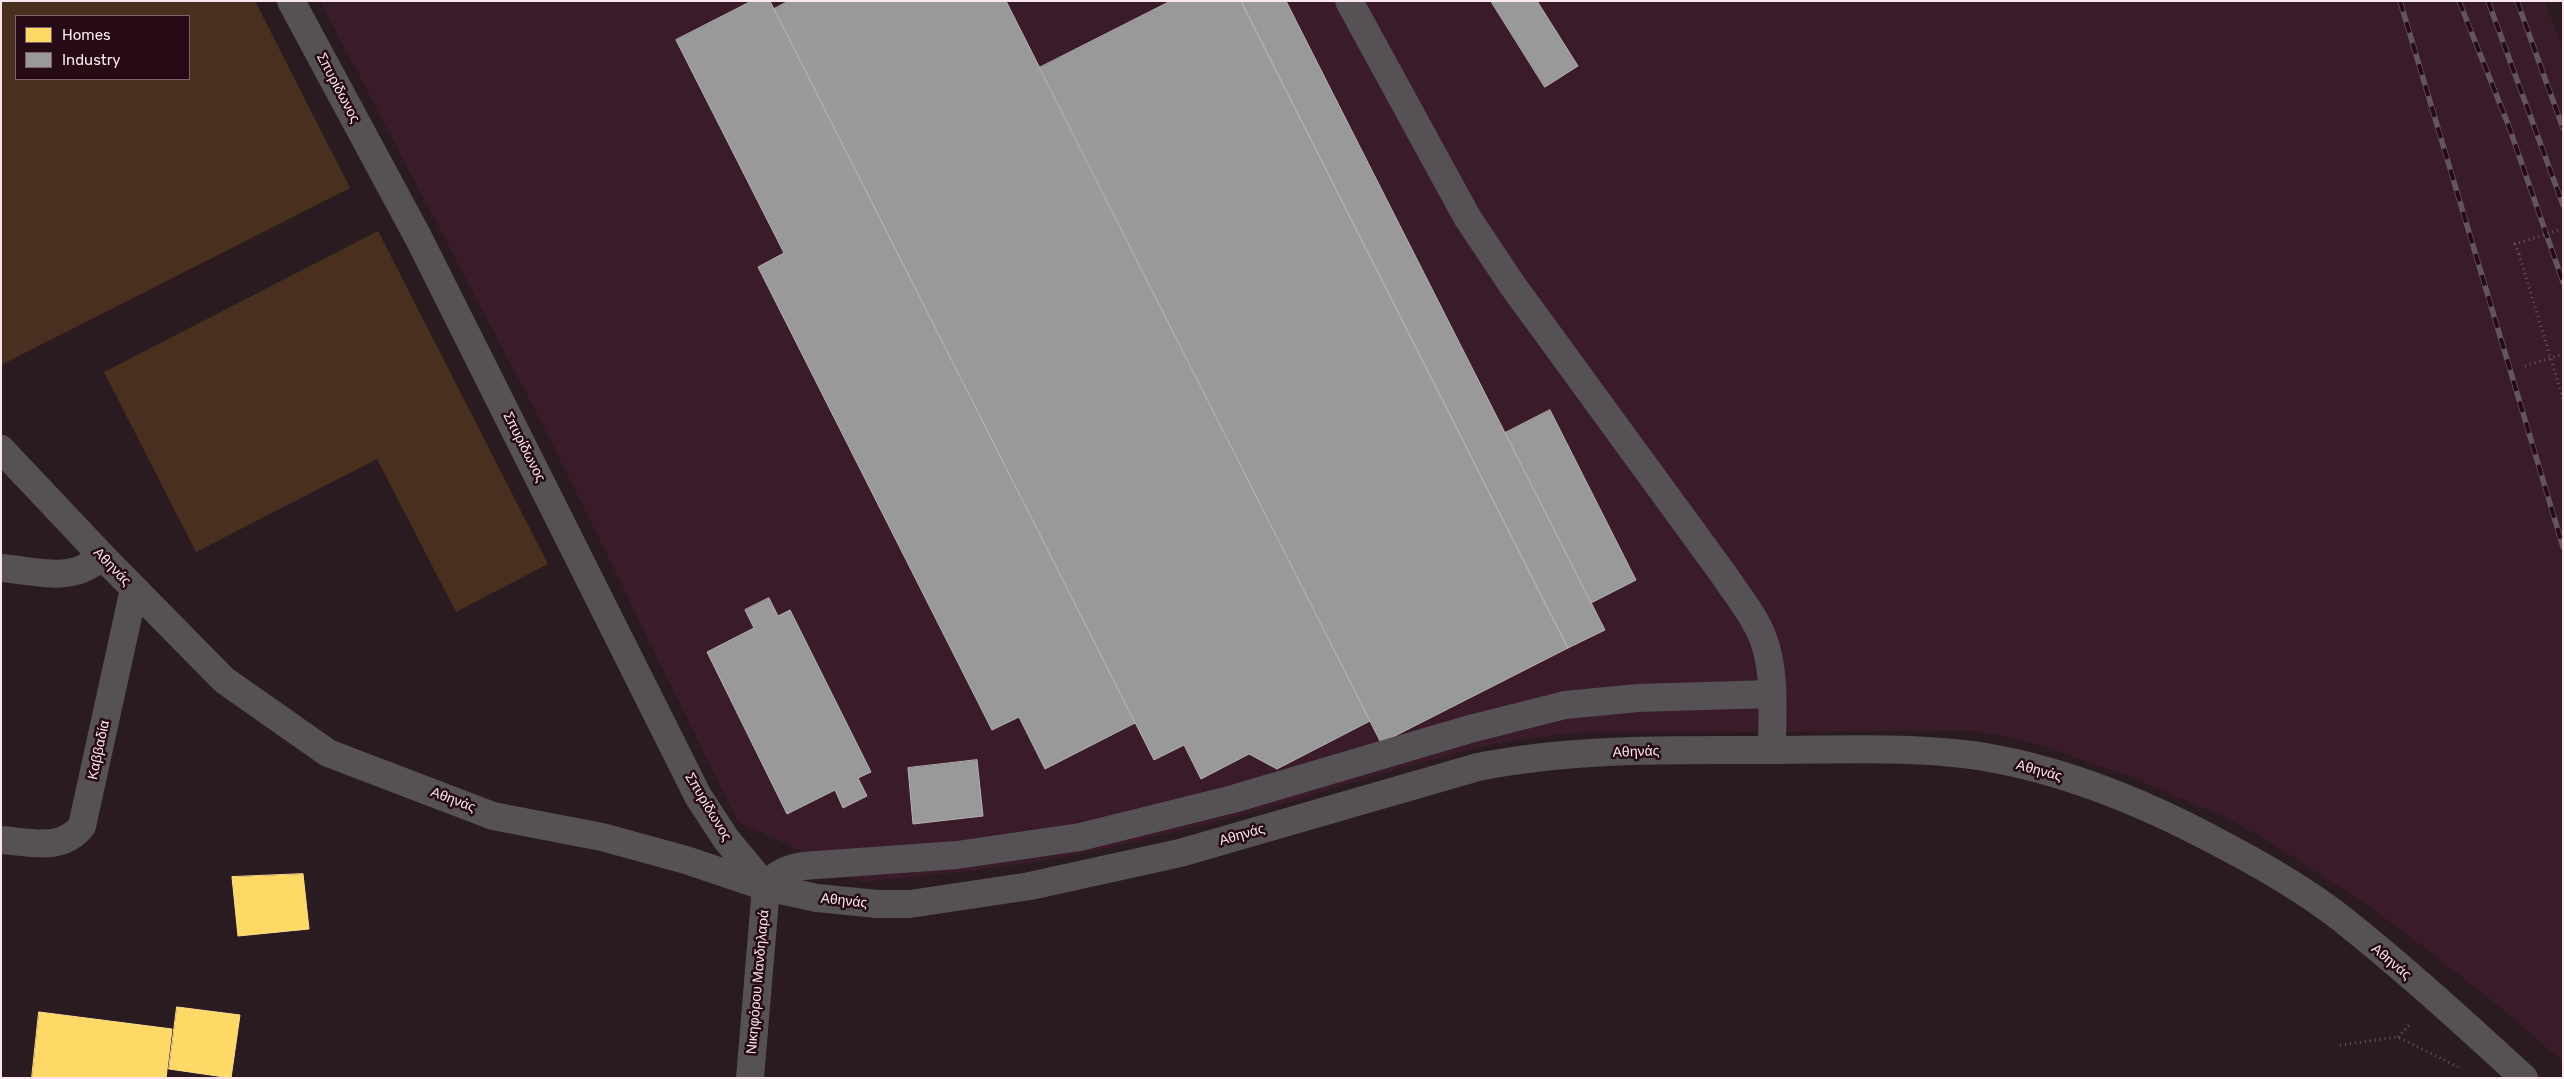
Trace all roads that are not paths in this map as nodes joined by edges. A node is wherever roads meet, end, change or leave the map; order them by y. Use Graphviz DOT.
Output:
graph roads {
  1 [pos="291,1"];
  2 [pos="1349,1"];
  3 [pos="1,449"];
  4 [pos="103,558"];
  5 [pos="1,568"];
  6 [pos="134,589"];
  7 [pos="1771,694"];
  8 [pos="1772,750"];
  9 [pos="1,840"];
  10 [pos="766,887"];
  11 [pos="750,1078"];
  12 [pos="2524,1078"];
  1 -- 10 [label="street, Σπυρίδωνος"];
  2 -- 7 [label="street"];
  3 -- 4 [label="street, Αθηνάς"];
  4 -- 5 [label="street"];
  4 -- 6 [label="street, Αθηνάς"];
  6 -- 9 [label="street, Καββαδία"];
  6 -- 10 [label="street, Αθηνάς"];
  7 -- 8 [label="street"];
  7 -- 10 [label="street"];
  8 -- 10 [label="street, Αθηνάς"];
  8 -- 12 [label="street, Αθηνάς"];
  10 -- 11 [label="street, Νικηφόρου Μανδηλαρά"];
}
